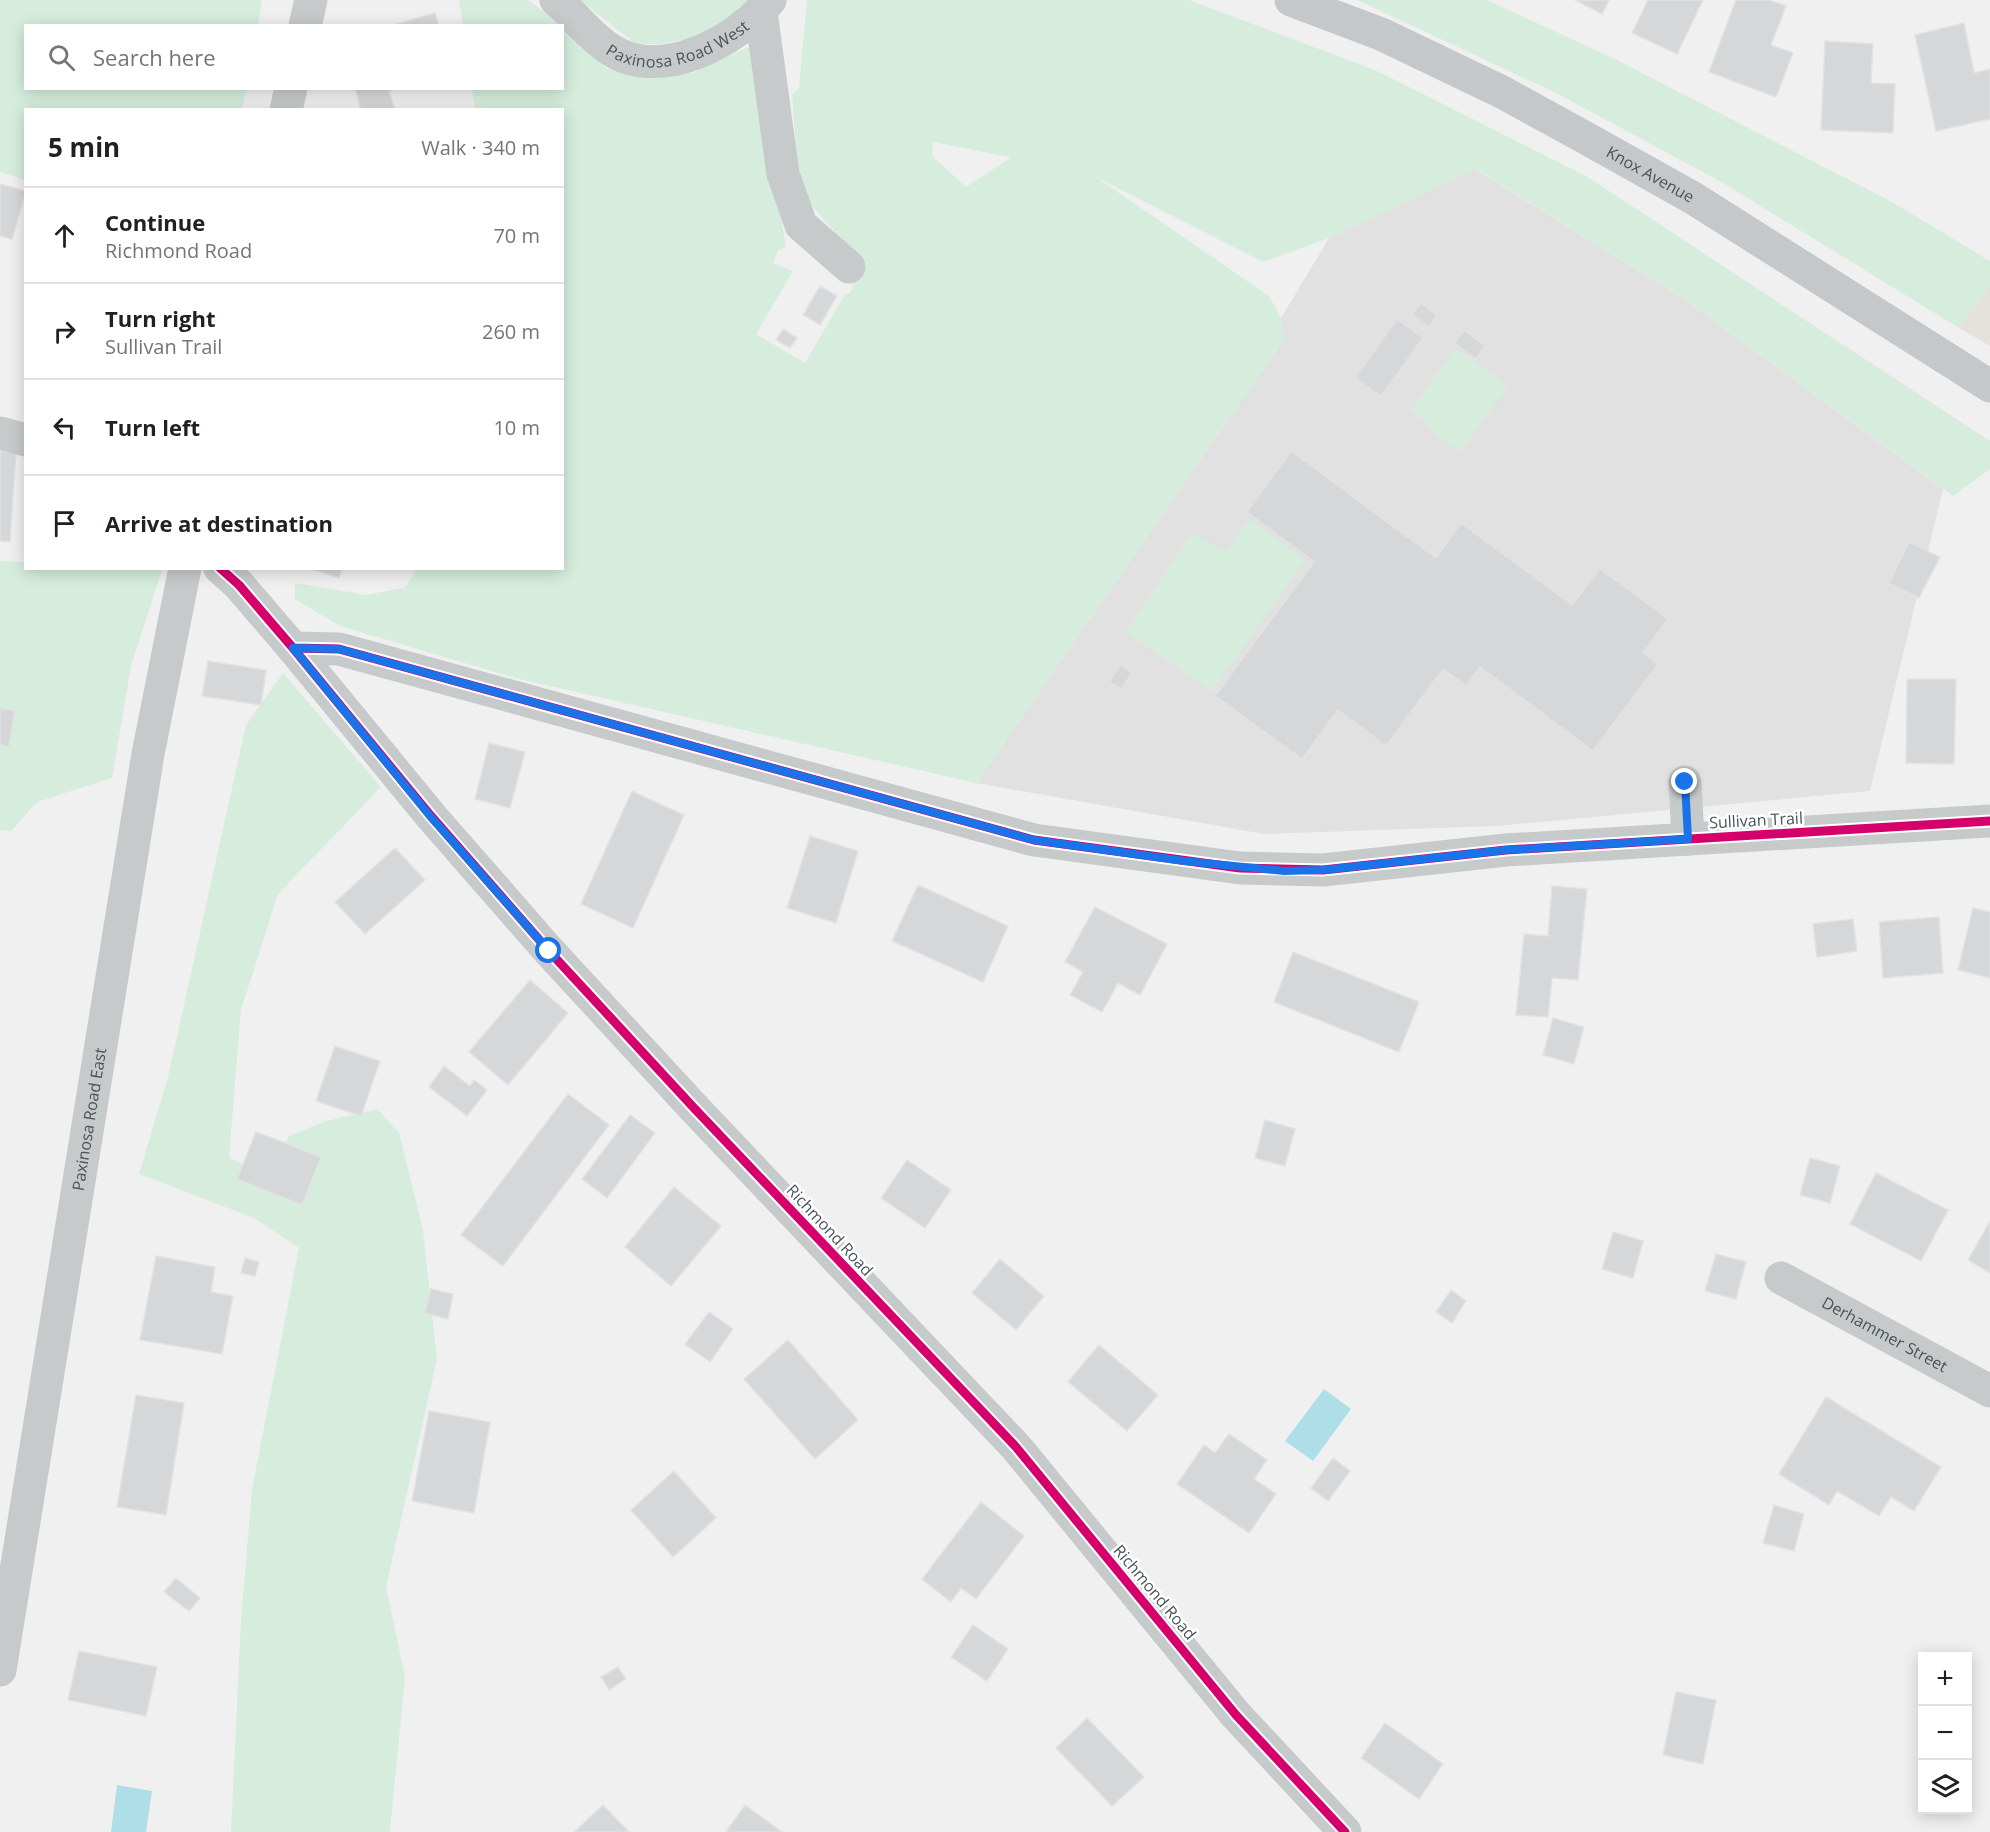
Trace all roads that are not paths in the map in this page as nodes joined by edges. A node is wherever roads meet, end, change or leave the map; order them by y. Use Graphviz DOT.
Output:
graph roads {
  1 [pos="311,0"];
  2 [pos="556,0"];
  3 [pos="1291,0"];
  4 [pos="766,6"];
  5 [pos="305,24"];
  6 [pos="291,90"];
  7 [pos="286,108"];
  8 [pos="849,267"];
  9 [pos="1990,387"];
  10 [pos="0,433"];
  11 [pos="24,439"];
  12 [pos="185,570"];
  13 [pos="222,570"];
  14 [pos="293,648"];
  15 [pos="1685,782"];
  16 [pos="1990,821"];
  17 [pos="1688,839"];
  18 [pos="1781,1278"];
  19 [pos="1990,1391"];
  20 [pos="0,1670"];
  21 [pos="1345,1832"];
  1 -- 5 [label="street"];
  2 -- 4 [label="street, Paxinosa Road West"];
  3 -- 9 [label="main road, Knox Avenue"];
  4 -- 8 [label="street"];
  6 -- 7 [label="street"];
  10 -- 11 [label="street"];
  12 -- 20 [label="street, Paxinosa Road East"];
  13 -- 14 [label="street"];
  14 -- 17 [label="street, Sullivan Trail"];
  14 -- 21 [label="street, Richmond Road"];
  15 -- 17 [label="street"];
  16 -- 17 [label="street, Sullivan Trail"];
  18 -- 19 [label="street, Derhammer Street"];
}
